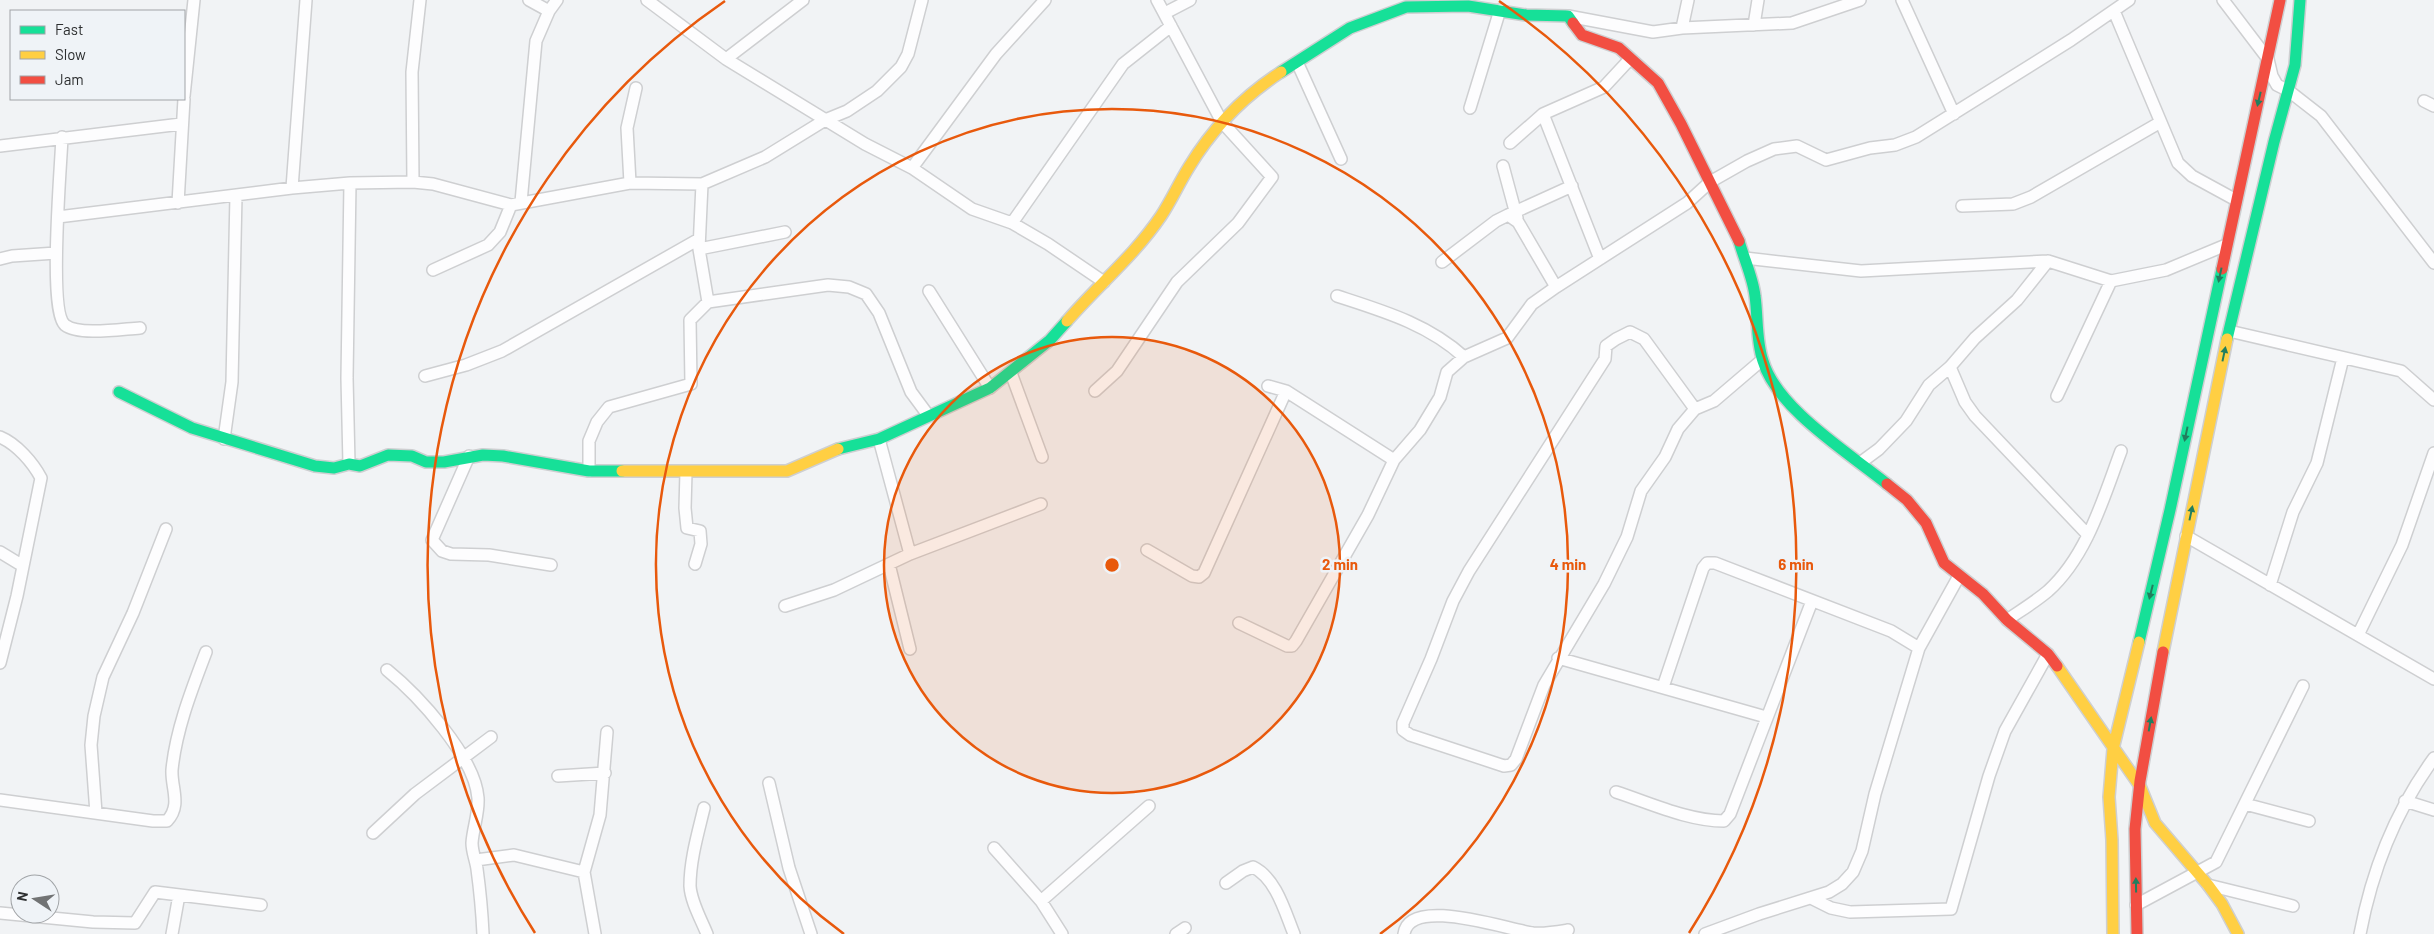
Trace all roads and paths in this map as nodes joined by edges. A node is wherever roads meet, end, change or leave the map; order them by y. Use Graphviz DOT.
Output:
graph roads {
  1 [pos="194,0"];
  2 [pos="306,0"];
  3 [pos="420,0"];
  4 [pos="529,0"];
  5 [pos="557,0"];
  6 [pos="647,0"];
  7 [pos="803,0"];
  8 [pos="922,0"];
  9 [pos="1045,0"];
  10 [pos="1157,0"];
  11 [pos="1190,0"];
  12 [pos="1688,0"];
  13 [pos="1758,0"];
  14 [pos="1860,0"];
  15 [pos="1902,0"];
  16 [pos="2129,0"];
  17 [pos="2223,0"];
  18 [pos="2280,0"];
  19 [pos="2300,0"];
  20 [pos="1407,3"];
  21 [pos="1500,10"];
  22 [pos="549,11"];
  23 [pos="2114,11"];
  24 [pos="1165,13"];
  25 [pos="1568,16"];
  26 [pos="1754,25"];
  27 [pos="1171,26"];
  28 [pos="1682,28"];
  29 [pos="726,59"];
  30 [pos="1630,59"];
  31 [pos="2268,59"];
  32 [pos="1297,62"];
  33 [pos="185,88"];
  34 [pos="636,88"];
  35 [pos="2289,91"];
  36 [pos="184,100"];
  37 [pos="1470,108"];
  38 [pos="1543,114"];
  39 [pos="1954,114"];
  40 [pos="824,120"];
  41 [pos="1222,122"];
  42 [pos="2159,123"];
  43 [pos="181,124"];
  44 [pos="62,137"];
  45 [pos="1510,143"];
  46 [pos="0,146"];
  47 [pos="1341,159"];
  48 [pos="1503,166"];
  49 [pos="912,168"];
  50 [pos="413,182"];
  51 [pos="1710,182"];
  52 [pos="350,183"];
  53 [pos="630,183"];
  54 [pos="702,184"];
  55 [pos="1572,186"];
  56 [pos="292,188"];
  57 [pos="236,195"];
  58 [pos="2236,200"];
  59 [pos="178,203"];
  60 [pos="516,203"];
  61 [pos="1962,206"];
  62 [pos="1514,216"];
  63 [pos="58,217"];
  64 [pos="1012,223"];
  65 [pos="784,232"];
  66 [pos="699,244"];
  67 [pos="2226,244"];
  68 [pos="56,254"];
  69 [pos="1745,258"];
  70 [pos="0,259"];
  71 [pos="1600,259"];
  72 [pos="2048,261"];
  73 [pos="1442,262"];
  74 [pos="2434,263"];
  75 [pos="433,270"];
  76 [pos="2111,281"];
  77 [pos="1104,282"];
  78 [pos="1556,287"];
  79 [pos="929,291"];
  80 [pos="1337,296"];
  81 [pos="708,302"];
  82 [pos="140,328"];
  83 [pos="2229,330"];
  84 [pos="1464,357"];
  85 [pos="2343,358"];
  86 [pos="1762,360"];
  87 [pos="1950,367"];
  88 [pos="1011,372"];
  89 [pos="425,376"];
  90 [pos="1268,386"];
  91 [pos="990,388"];
  92 [pos="1094,391"];
  93 [pos="1286,391"];
  94 [pos="119,392"];
  95 [pos="2056,396"];
  96 [pos="2434,400"];
  97 [pos="1695,409"];
  98 [pos="928,415"];
  99 [pos="0,437"];
  100 [pos="224,439"];
  101 [pos="879,439"];
  102 [pos="2121,451"];
  103 [pos="2434,453"];
  104 [pos="469,456"];
  105 [pos="1042,457"];
  106 [pos="1394,460"];
  107 [pos="1860,463"];
  108 [pos="349,464"];
  109 [pos="589,471"];
  110 [pos="686,472"];
  111 [pos="1041,504"];
  112 [pos="166,529"];
  113 [pos="2088,535"];
  114 [pos="2186,536"];
  115 [pos="1147,550"];
  116 [pos="0,552"];
  117 [pos="910,554"];
  118 [pos="695,564"];
  119 [pos="889,564"];
  120 [pos="551,565"];
  121 [pos="24,566"];
  122 [pos="1959,576"];
  123 [pos="2270,585"];
  124 [pos="1812,601"];
  125 [pos="785,606"];
  126 [pos="2006,620"];
  127 [pos="1240,623"];
  128 [pos="2358,635"];
  129 [pos="1919,648"];
  130 [pos="910,649"];
  131 [pos="206,652"];
  132 [pos="2048,654"];
  133 [pos="1558,658"];
  134 [pos="0,663"];
  135 [pos="387,670"];
  136 [pos="2434,679"];
  137 [pos="2304,686"];
  138 [pos="1663,687"];
  139 [pos="1766,717"];
  140 [pos="607,732"];
  141 [pos="491,737"];
  142 [pos="2113,749"];
  143 [pos="463,757"];
  144 [pos="2434,758"];
  145 [pos="605,773"];
  146 [pos="558,776"];
  147 [pos="769,783"];
  148 [pos="2140,786"];
  149 [pos="1616,792"];
  150 [pos="0,800"];
  151 [pos="2405,801"];
  152 [pos="2245,804"];
  153 [pos="1149,806"];
  154 [pos="704,808"];
  155 [pos="2434,810"];
  156 [pos="96,813"];
  157 [pos="2309,821"];
  158 [pos="373,833"];
  159 [pos="994,848"];
  160 [pos="476,860"];
  161 [pos="2195,871"];
  162 [pos="584,872"];
  163 [pos="1226,883"];
  164 [pos="2208,886"];
  165 [pos="179,894"];
  166 [pos="1811,898"];
  167 [pos="1041,901"];
  168 [pos="261,905"];
  169 [pos="2136,905"];
  170 [pos="2294,906"];
  171 [pos="0,913"];
  172 [pos="1740,922"];
  173 [pos="1568,930"];
  174 [pos="172,934"];
  175 [pos="483,934"];
  176 [pos="595,934"];
  177 [pos="707,934"];
  178 [pos="811,934"];
  179 [pos="1062,934"];
  180 [pos="1294,934"];
  181 [pos="1404,934"];
  182 [pos="1705,934"];
  183 [pos="1741,934"];
  184 [pos="2113,934"];
  185 [pos="2137,934"];
  186 [pos="2238,934"];
  187 [pos="2360,934"];
  1 -- 33 [label="street"];
  2 -- 56 [label="street"];
  3 -- 50 [label="street"];
  4 -- 22 [label="street"];
  5 -- 22 [label="street"];
  6 -- 29 [label="street"];
  7 -- 29 [label="street"];
  8 -- 40 [label="street"];
  9 -- 49 [label="street"];
  10 -- 24 [label="street"];
  11 -- 24 [label="street"];
  12 -- 28 [label="street"];
  13 -- 26 [label="street"];
  14 -- 26 [label="street"];
  15 -- 39 [label="street"];
  16 -- 23 [label="street"];
  17 -- 31 [label="street"];
  18 -- 31 [label="street"];
  19 -- 35 [label="street"];
  20 -- 21 [label="street"];
  20 -- 32 [label="street"];
  21 -- 25 [label="street"];
  21 -- 37 [label="street"];
  22 -- 60 [label="street"];
  23 -- 39 [label="street"];
  23 -- 42 [label="street"];
  24 -- 27 [label="street"];
  25 -- 28 [label="street"];
  25 -- 30 [label="street"];
  26 -- 28 [label="street"];
  27 -- 41 [label="street"];
  27 -- 64 [label="street"];
  29 -- 40 [label="street"];
  30 -- 38 [label="street"];
  30 -- 51 [label="street"];
  31 -- 35 [label="street"];
  31 -- 58 [label="street, one-way"];
  32 -- 41 [label="street"];
  32 -- 47 [label="street"];
  34 -- 53 [label="street"];
  35 -- 74 [label="street"];
  35 -- 83 [label="street"];
  36 -- 43 [label="street"];
  38 -- 45 [label="street"];
  38 -- 55 [label="street"];
  39 -- 51 [label="street"];
  40 -- 49 [label="street"];
  40 -- 54 [label="street"];
  41 -- 77 [label="street"];
  41 -- 92 [label="street"];
  42 -- 58 [label="street"];
  42 -- 61 [label="street"];
  43 -- 44 [label="street"];
  43 -- 59 [label="street"];
  44 -- 46 [label="street"];
  44 -- 63 [label="street"];
  48 -- 62 [label="street"];
  49 -- 64 [label="street"];
  50 -- 52 [label="street"];
  50 -- 60 [label="street"];
  51 -- 69 [label="street"];
  51 -- 71 [label="street"];
  52 -- 56 [label="street"];
  52 -- 108 [label="street"];
  53 -- 54 [label="street"];
  53 -- 60 [label="street"];
  54 -- 66 [label="street"];
  55 -- 62 [label="street"];
  55 -- 71 [label="street"];
  56 -- 57 [label="street"];
  57 -- 59 [label="street"];
  57 -- 100 [label="street"];
  58 -- 67 [label="street"];
  59 -- 63 [label="street"];
  60 -- 75 [label="street"];
  62 -- 73 [label="street"];
  62 -- 78 [label="street"];
  63 -- 68 [label="street"];
  64 -- 77 [label="street"];
  65 -- 66 [label="street"];
  66 -- 81 [label="street"];
  66 -- 89 [label="street"];
  67 -- 76 [label="street"];
  67 -- 142 [label="street, one-way"];
  68 -- 70 [label="street"];
  68 -- 82 [label="street"];
  69 -- 72 [label="street"];
  69 -- 86 [label="street"];
  71 -- 78 [label="street"];
  72 -- 76 [label="street"];
  72 -- 87 [label="street"];
  76 -- 95 [label="street"];
  77 -- 88 [label="street"];
  78 -- 84 [label="street"];
  79 -- 91 [label="street"];
  80 -- 84 [label="street"];
  81 -- 98 [label="street"];
  81 -- 109 [label="street"];
  83 -- 85 [label="street"];
  114 -- 83 [label="street, one-way"];
  84 -- 106 [label="street"];
  85 -- 96 [label="street"];
  85 -- 123 [label="street"];
  86 -- 97 [label="street"];
  86 -- 107 [label="street"];
  87 -- 107 [label="street"];
  87 -- 113 [label="street"];
  88 -- 91 [label="street"];
  88 -- 105 [label="street"];
  90 -- 93 [label="street"];
  91 -- 98 [label="street"];
  93 -- 106 [label="street"];
  93 -- 115 [label="street"];
  94 -- 100 [label="street"];
  97 -- 133 [label="street"];
  97 -- 133 [label="street"];
  98 -- 101 [label="street"];
  99 -- 121 [label="street"];
  100 -- 108 [label="street"];
  101 -- 110 [label="street"];
  101 -- 117 [label="street"];
  102 -- 113 [label="street"];
  103 -- 128 [label="street"];
  104 -- 108 [label="street"];
  104 -- 109 [label="street"];
  104 -- 120 [label="street"];
  106 -- 127 [label="street"];
  107 -- 122 [label="street"];
  109 -- 110 [label="street"];
  110 -- 118 [label="street"];
  111 -- 117 [label="street"];
  112 -- 156 [label="street"];
  113 -- 126 [label="street"];
  114 -- 123 [label="street"];
  148 -- 114 [label="street, one-way"];
  116 -- 121 [label="street"];
  117 -- 119 [label="street"];
  119 -- 125 [label="street"];
  119 -- 130 [label="street"];
  121 -- 134 [label="street"];
  122 -- 126 [label="street"];
  122 -- 129 [label="street"];
  123 -- 128 [label="street"];
  124 -- 129 [label="street"];
  124 -- 138 [label="street"];
  124 -- 139 [label="street"];
  126 -- 132 [label="street"];
  128 -- 136 [label="street"];
  129 -- 166 [label="street"];
  131 -- 156 [label="street"];
  132 -- 142 [label="street"];
  132 -- 166 [label="street"];
  133 -- 138 [label="street"];
  135 -- 143 [label="street"];
  137 -- 152 [label="street"];
  138 -- 139 [label="street"];
  139 -- 149 [label="street"];
  140 -- 145 [label="street"];
  141 -- 143 [label="street"];
  142 -- 148 [label="street"];
  142 -- 184 [label="street"];
  143 -- 158 [label="street"];
  143 -- 160 [label="street"];
  144 -- 151 [label="street"];
  145 -- 146 [label="street"];
  145 -- 162 [label="street"];
  147 -- 178 [label="street"];
  148 -- 161 [label="street"];
  169 -- 148 [label="street, one-way"];
  150 -- 156 [label="street"];
  151 -- 155 [label="street"];
  151 -- 187 [label="street"];
  152 -- 157 [label="street"];
  152 -- 161 [label="street"];
  153 -- 167 [label="street"];
  154 -- 177 [label="street"];
  159 -- 167 [label="street"];
  160 -- 162 [label="street"];
  160 -- 175 [label="street"];
  161 -- 164 [label="street"];
  161 -- 169 [label="street"];
  162 -- 176 [label="street"];
  163 -- 180 [label="street"];
  164 -- 170 [label="street"];
  164 -- 186 [label="street"];
  165 -- 168 [label="street"];
  165 -- 171 [label="street"];
  165 -- 174 [label="street"];
  166 -- 172 [label="street"];
  167 -- 179 [label="street"];
  169 -- 185 [label="street"];
  172 -- 182 [label="street"];
  172 -- 183 [label="street"];
  173 -- 181 [label="street"];
}
